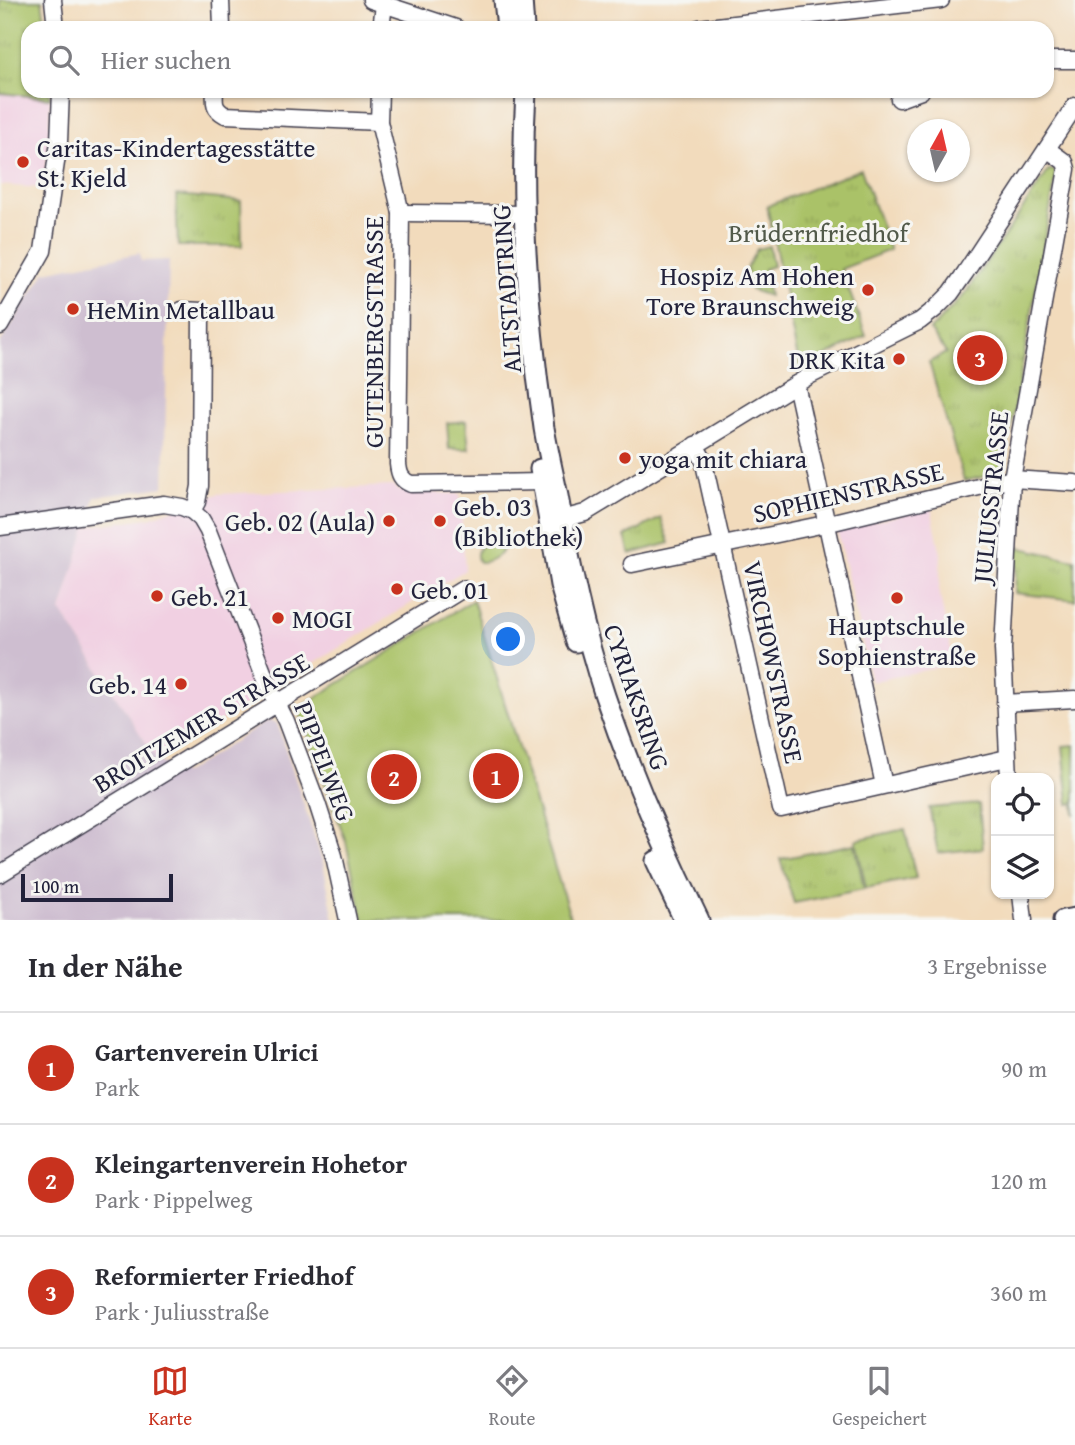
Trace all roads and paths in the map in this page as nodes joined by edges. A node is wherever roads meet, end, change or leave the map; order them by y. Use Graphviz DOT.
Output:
graph roads {
  1 [pos="53,0"];
  2 [pos="222,0"];
  3 [pos="504,0"];
  4 [pos="522,0"];
  5 [pos="941,0"];
  6 [pos="388,4"];
  7 [pos="55,21"];
  8 [pos="222,21"];
  9 [pos="383,21"];
  10 [pos="436,21"];
  11 [pos="506,21"];
  12 [pos="524,21"];
  13 [pos="760,21"];
  14 [pos="1054,60"];
  15 [pos="1075,60"];
  16 [pos="61,98"];
  17 [pos="214,98"];
  18 [pos="380,98"];
  19 [pos="514,98"];
  20 [pos="526,98"];
  21 [pos="1075,106"];
  22 [pos="379,122"];
  23 [pos="1047,149"];
  24 [pos="401,213"];
  25 [pos="521,214"];
  26 [pos="182,310"];
  27 [pos="0,326"];
  28 [pos="796,384"];
  29 [pos="695,445"];
  30 [pos="1012,480"];
  31 [pos="548,482"];
  32 [pos="1075,483"];
  33 [pos="192,511"];
  34 [pos="555,522"];
  35 [pos="825,524"];
  36 [pos="0,527"];
  37 [pos="723,545"];
  38 [pos="632,564"];
  39 [pos="463,589"];
  40 [pos="1075,699"];
  41 [pos="1005,703"];
  42 [pos="276,704"];
  43 [pos="1007,758"];
  44 [pos="1008,773"];
  45 [pos="884,785"];
  46 [pos="0,874"];
  47 [pos="1022,899"];
  48 [pos="1075,918"];
  49 [pos="348,920"];
  50 [pos="684,920"];
  51 [pos="699,920"];
  52 [pos="1024,920"];
  53 [pos="1063,920"];
  1 -- 7 [label="street"];
  2 -- 8 [label="street"];
  3 -- 11 [label="main road"];
  4 -- 12 [label="main road"];
  5 -- 13 [label="street"];
  6 -- 9 [label="street"];
  6 -- 10 [label="street"];
  14 -- 15 [label="street"];
  16 -- 27 [label="street"];
  17 -- 22 [label="street"];
  18 -- 22 [label="street, GUTENBERGSTRASSE"];
  19 -- 25 [label="main road, ALTSTADTRING"];
  20 -- 25 [label="main road, ALTSTADTRING"];
  21 -- 23 [label="street"];
  22 -- 24 [label="street, GUTENBERGSTRASSE"];
  23 -- 28 [label="street"];
  23 -- 30 [label="street, JULIUSSTRASSE"];
  24 -- 25 [label="street"];
  24 -- 31 [label="street, GUTENBERGSTRASSE"];
  25 -- 31 [label="main road, ALTSTADTRING"];
  26 -- 33 [label="street"];
  28 -- 29 [label="street"];
  28 -- 35 [label="street"];
  29 -- 34 [label="street"];
  29 -- 37 [label="street, VIRCHOWSTRASSE"];
  30 -- 32 [label="street, SOPHIENSTRASSE"];
  30 -- 35 [label="street, SOPHIENSTRASSE"];
  30 -- 41 [label="street, JULIUSSTRASSE"];
  31 -- 34 [label="main road, CYRIAKSRING"];
  33 -- 36 [label="street"];
  33 -- 42 [label="street, PIPPELWEG"];
  34 -- 50 [label="main road, CYRIAKSRING"];
  34 -- 51 [label="main road, CYRIAKSRING"];
  35 -- 37 [label="street, SOPHIENSTRASSE"];
  35 -- 45 [label="street"];
  37 -- 38 [label="street, SOPHIENSTRASSE"];
  37 -- 45 [label="street, VIRCHOWSTRASSE"];
  39 -- 42 [label="street, BROITZEMER STRASSE"];
  40 -- 41 [label="street"];
  41 -- 43 [label="street, JULIUSSTRASSE"];
  42 -- 46 [label="street, BROITZEMER STRASSE"];
  42 -- 49 [label="street, PIPPELWEG"];
  43 -- 44 [label="street, JULIUSSTRASSE"];
  43 -- 45 [label="street"];
  47 -- 52 [label="street"];
  48 -- 53 [label="main road"];
}
